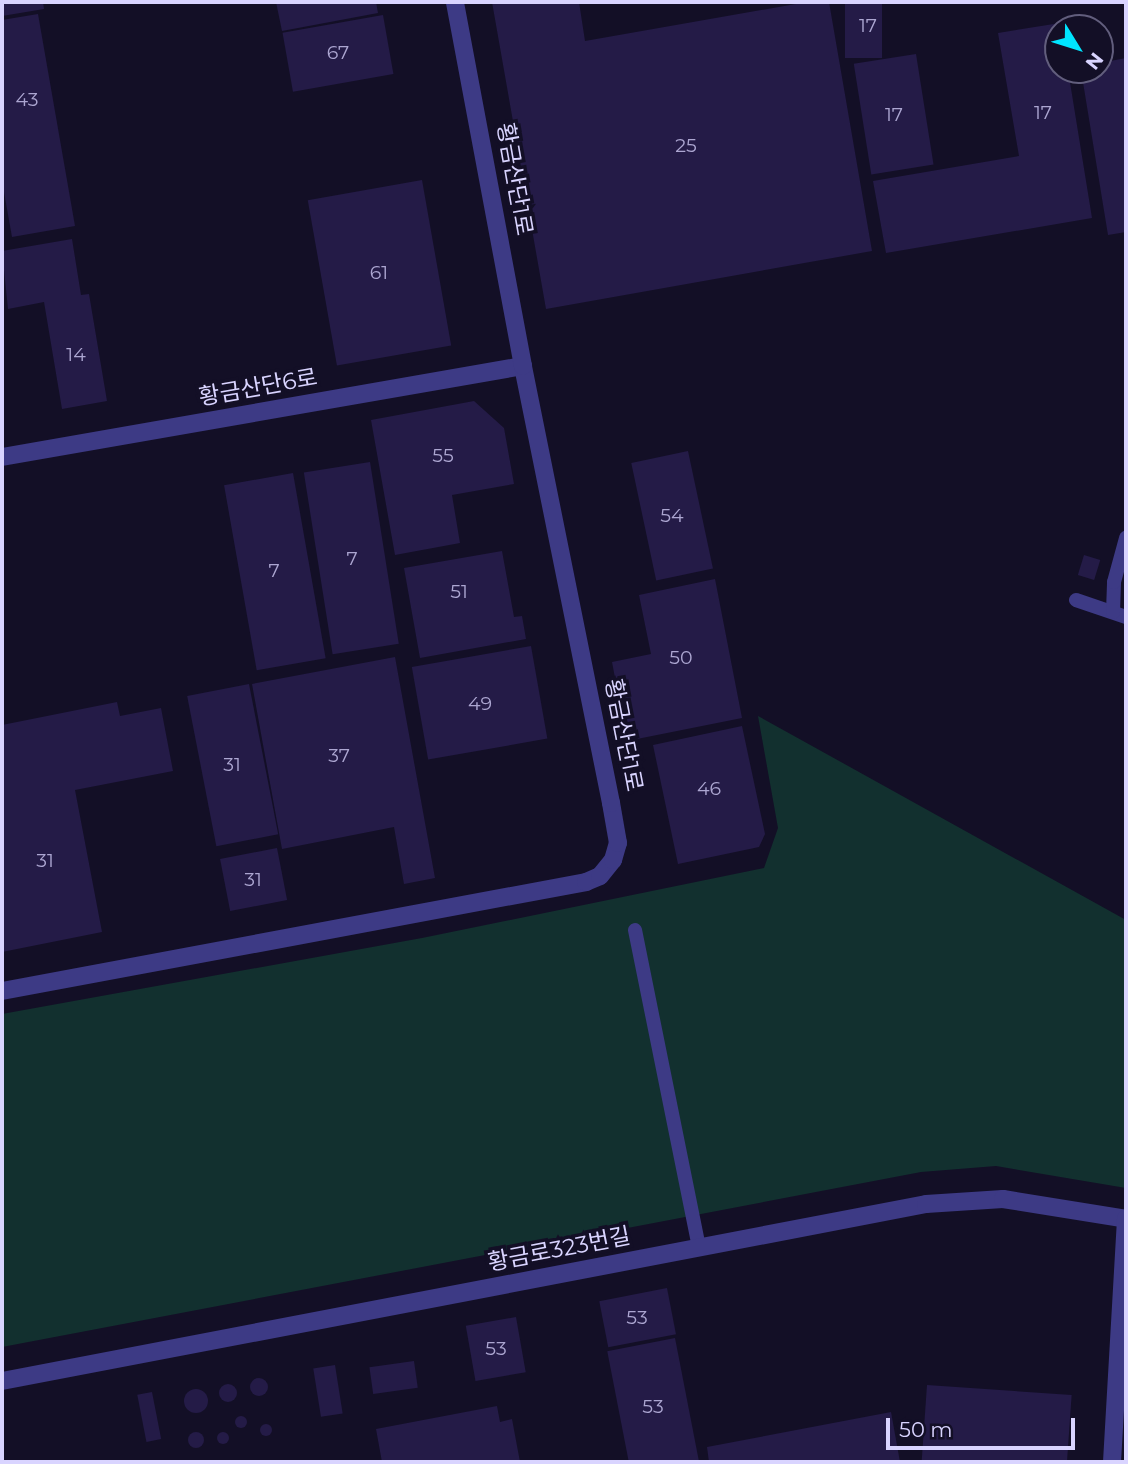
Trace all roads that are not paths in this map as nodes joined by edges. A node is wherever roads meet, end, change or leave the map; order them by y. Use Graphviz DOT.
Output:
graph roads {
  1 [pos="455,2"];
  2 [pos="523,366"];
  3 [pos="2,457"];
  4 [pos="1126,538"];
  5 [pos="1076,600"];
  6 [pos="1119,614"];
  7 [pos="635,930"];
  8 [pos="2,991"];
  9 [pos="1126,1219"];
  10 [pos="699,1248"];
  11 [pos="2,1381"];
  12 [pos="1112,1462"];
  1 -- 2 [label="street, 황금산단1로"];
  2 -- 3 [label="street, 황금산단6로"];
  2 -- 8 [label="street, 황금산단1로"];
  4 -- 6 [label="lane"];
  5 -- 6 [label="lane"];
  7 -- 10 [label="lane"];
  9 -- 10 [label="street, 황금로323번길"];
  9 -- 12 [label="street"];
  10 -- 11 [label="street, 황금로323번길"];
}
